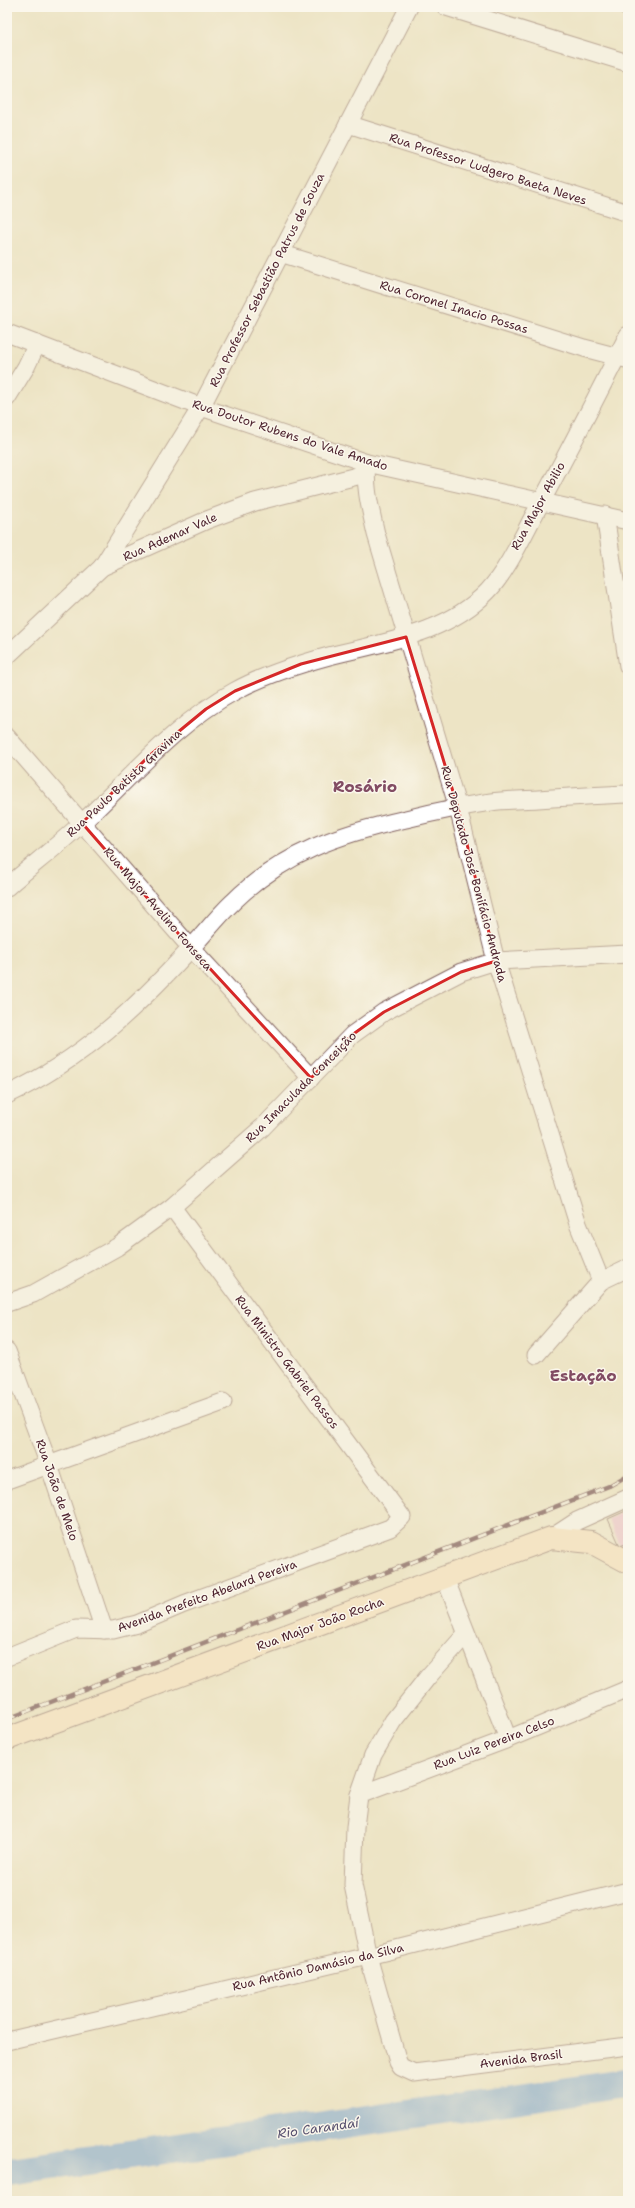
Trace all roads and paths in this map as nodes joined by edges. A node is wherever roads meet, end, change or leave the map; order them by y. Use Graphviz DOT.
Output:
graph roads {
  1 [pos="409,7"];
  2 [pos="446,7"];
  3 [pos="628,63"];
  4 [pos="348,124"];
  5 [pos="628,213"];
  6 [pos="280,253"];
  7 [pos="7,333"];
  8 [pos="628,335"];
  9 [pos="37,344"];
  10 [pos="622,359"];
  11 [pos="7,398"];
  12 [pos="201,407"];
  13 [pos="366,468"];
  14 [pos="542,501"];
  15 [pos="605,516"];
  16 [pos="628,521"];
  17 [pos="102,567"];
  18 [pos="406,637"];
  19 [pos="7,656"];
  20 [pos="628,666"];
  21 [pos="7,737"];
  22 [pos="628,794"];
  23 [pos="458,808"];
  24 [pos="82,823"];
  25 [pos="7,887"];
  26 [pos="191,948"];
  27 [pos="628,954"];
  28 [pos="496,961"];
  29 [pos="311,1078"];
  30 [pos="7,1095"];
  31 [pos="172,1207"];
  32 [pos="628,1268"];
  33 [pos="601,1281"];
  34 [pos="7,1303"];
  35 [pos="7,1351"];
  36 [pos="536,1355"];
  37 [pos="223,1402"];
  38 [pos="49,1465"];
  39 [pos="7,1480"];
  40 [pos="628,1498"];
  41 [pos="402,1517"];
  42 [pos="551,1538"];
  43 [pos="628,1562"];
  44 [pos="445,1578"];
  45 [pos="104,1630"];
  46 [pos="466,1634"];
  47 [pos="7,1657"];
  48 [pos="628,1689"];
  49 [pos="508,1739"];
  50 [pos="7,1740"];
  51 [pos="359,1795"];
  52 [pos="628,1891"];
  53 [pos="368,1956"];
  54 [pos="7,2041"];
  55 [pos="628,2046"];
  1 -- 4 [label="street, Rua Professor Sebastião Patrus de Souza"];
  2 -- 3 [label="street"];
  4 -- 5 [label="street, Rua Professor Ludgero Baeta Neves"];
  4 -- 6 [label="street, Rua Professor Sebastião Patrus de Souza"];
  6 -- 10 [label="street, Rua Coronel Inacio Possas"];
  6 -- 12 [label="street, Rua Professor Sebastião Patrus de Souza"];
  7 -- 9 [label="street, Rua Doutor Rubens do Vale Amado"];
  8 -- 10 [label="street, Rua Major Abilio"];
  9 -- 11 [label="street"];
  9 -- 12 [label="street, Rua Doutor Rubens do Vale Amado"];
  10 -- 14 [label="street, Rua Major Abilio"];
  12 -- 13 [label="street, Rua Doutor Rubens do Vale Amado"];
  12 -- 17 [label="street, Rua Professor Sebastião Patrus de Souza"];
  13 -- 14 [label="street, Rua Doutor Rubens do Vale Amado"];
  13 -- 17 [label="street, Rua Ademar Vale"];
  13 -- 18 [label="street, Rua Deputado José Bonifácio Andrada"];
  14 -- 15 [label="street, Rua Doutor Rubens do Vale Amado"];
  14 -- 18 [label="street, Rua Major Abilio"];
  15 -- 16 [label="street, Rua Doutor Rubens do Vale Amado"];
  15 -- 20 [label="street"];
  17 -- 19 [label="street, Rua Ademar Vale"];
  18 -- 23 [label="street, Rua Deputado José Bonifácio Andrada"];
  18 -- 24 [label="street, Rua Paulo Batista Gravina"];
  21 -- 24 [label="street, Rua Major Avelino Fonseca"];
  22 -- 23 [label="street"];
  23 -- 26 [label="street"];
  23 -- 28 [label="street, Rua Deputado José Bonifácio Andrada"];
  24 -- 25 [label="street, Rua Paulo Batista Gravina"];
  24 -- 26 [label="street, Rua Major Avelino Fonseca"];
  26 -- 29 [label="street, Rua Major Avelino Fonseca"];
  26 -- 30 [label="street"];
  27 -- 28 [label="street, Rua Imaculada Conceição"];
  28 -- 29 [label="street, Rua Imaculada Conceição"];
  28 -- 33 [label="street, Rua Deputado José Bonifácio Andrada"];
  29 -- 31 [label="street, Rua Imaculada Conceição"];
  31 -- 34 [label="street, Rua Imaculada Conceição"];
  31 -- 41 [label="street, Rua Ministro Gabriel Passos"];
  32 -- 33 [label="street"];
  33 -- 36 [label="street"];
  35 -- 38 [label="street, Rua João de Melo"];
  37 -- 38 [label="street"];
  38 -- 39 [label="street"];
  38 -- 45 [label="street, Rua João de Melo"];
  40 -- 42 [label="street, Rua Major João Rocha"];
  41 -- 45 [label="street, Avenida Prefeito Abelard Pereira"];
  42 -- 43 [label="main road"];
  42 -- 44 [label="main road, Rua Major João Rocha"];
  44 -- 46 [label="street"];
  44 -- 50 [label="main road, Rua Major João Rocha"];
  45 -- 47 [label="street, Avenida Prefeito Abelard Pereira"];
  46 -- 49 [label="street"];
  46 -- 51 [label="street"];
  48 -- 49 [label="street, Rua Luiz Pereira Celso"];
  49 -- 51 [label="street, Rua Luiz Pereira Celso"];
  51 -- 53 [label="street"];
  52 -- 53 [label="street, Rua Antônio Damásio da Silva"];
  53 -- 54 [label="street, Rua Antônio Damásio da Silva"];
  53 -- 55 [label="street, Avenida Brasil"];
}
